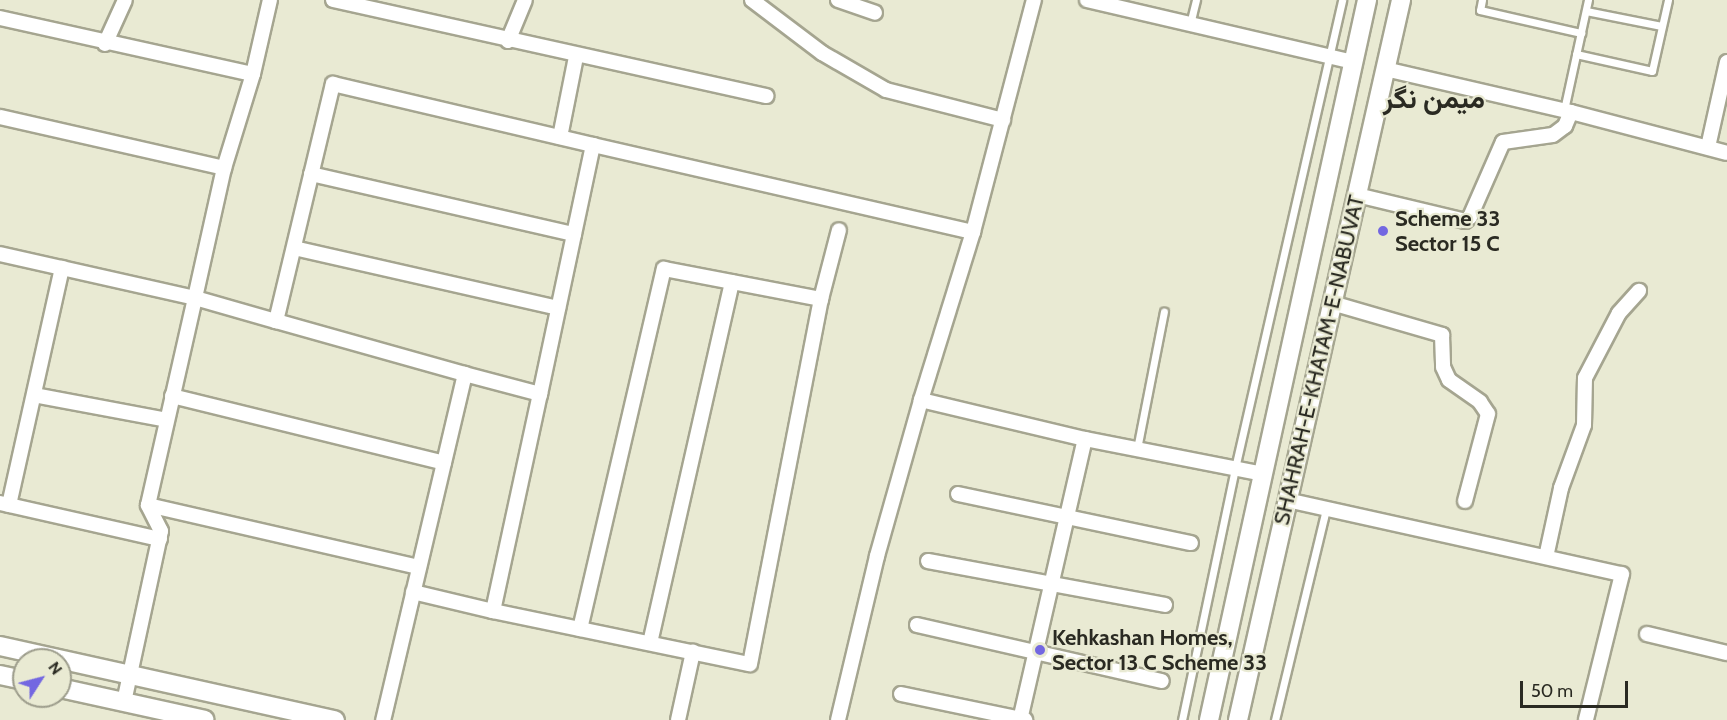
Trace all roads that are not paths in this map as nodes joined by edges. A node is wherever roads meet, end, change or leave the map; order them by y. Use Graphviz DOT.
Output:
graph roads {
  1 [pos="125,0"];
  2 [pos="270,0"];
  3 [pos="333,0"];
  4 [pos="525,0"];
  5 [pos="752,0"];
  6 [pos="837,0"];
  7 [pos="1034,0"];
  8 [pos="1087,0"];
  9 [pos="1196,0"];
  10 [pos="1342,0"];
  11 [pos="1366,0"];
  12 [pos="1401,0"];
  13 [pos="1482,0"];
  14 [pos="1588,0"];
  15 [pos="1668,0"];
  16 [pos="1586,11"];
  17 [pos="875,14"];
  18 [pos="0,18"];
  19 [pos="1190,24"];
  20 [pos="1662,26"];
  21 [pos="1581,33"];
  22 [pos="508,41"];
  23 [pos="105,44"];
  24 [pos="1576,54"];
  25 [pos="576,57"];
  26 [pos="1329,57"];
  27 [pos="1353,62"];
  28 [pos="1727,62"];
  29 [pos="1385,69"];
  30 [pos="253,74"];
  31 [pos="767,96"];
  32 [pos="1567,111"];
  33 [pos="0,117"];
  34 [pos="1003,120"];
  35 [pos="560,137"];
  36 [pos="593,145"];
  37 [pos="1708,147"];
  38 [pos="1727,153"];
  39 [pos="224,168"];
  40 [pos="311,174"];
  41 [pos="1357,195"];
  42 [pos="839,230"];
  43 [pos="974,232"];
  44 [pos="574,234"];
  45 [pos="294,248"];
  46 [pos="0,254"];
  47 [pos="62,268"];
  48 [pos="732,282"];
  49 [pos="1639,291"];
  50 [pos="195,298"];
  51 [pos="821,299"];
  52 [pos="1332,303"];
  53 [pos="558,308"];
  54 [pos="1164,312"];
  55 [pos="276,321"];
  56 [pos="465,374"];
  57 [pos="540,394"];
  58 [pos="34,395"];
  59 [pos="172,396"];
  60 [pos="921,400"];
  61 [pos="167,420"];
  62 [pos="1085,439"];
  63 [pos="1137,449"];
  64 [pos="444,464"];
  65 [pos="1234,468"];
  66 [pos="1264,474"];
  67 [pos="958,494"];
  68 [pos="1287,501"];
  69 [pos="1465,501"];
  70 [pos="5,504"];
  71 [pos="148,505"];
  72 [pos="1326,509"];
  73 [pos="1068,515"];
  74 [pos="160,539"];
  75 [pos="1191,543"];
  76 [pos="1546,557"];
  77 [pos="928,561"];
  78 [pos="419,567"];
  79 [pos="1052,583"];
  80 [pos="412,592"];
  81 [pos="1166,605"];
  82 [pos="493,611"];
  83 [pos="917,625"];
  84 [pos="579,629"];
  85 [pos="1647,634"];
  86 [pos="650,643"];
  87 [pos="0,646"];
  88 [pos="693,652"];
  89 [pos="1036,653"];
  90 [pos="1727,653"];
  91 [pos="130,673"];
  92 [pos="1162,681"];
  93 [pos="72,691"];
  94 [pos="901,694"];
  95 [pos="124,702"];
  96 [pos="205,720"];
  97 [pos="335,720"];
  98 [pos="383,720"];
  99 [pos="678,720"];
  100 [pos="838,720"];
  101 [pos="1022,720"];
  102 [pos="1182,720"];
  103 [pos="1209,720"];
  104 [pos="1238,720"];
  105 [pos="1275,720"];
  106 [pos="1586,720"];
  1 -- 23 [label="street"];
  2 -- 30 [label="street"];
  3 -- 22 [label="street"];
  4 -- 22 [label="street"];
  5 -- 34 [label="street"];
  6 -- 17 [label="street"];
  7 -- 34 [label="street"];
  8 -- 19 [label="street"];
  9 -- 19 [label="lane"];
  10 -- 26 [label="lane"];
  11 -- 27 [label="main road, SHAHRAH-E-KHATAM-E-NABUVAT"];
  12 -- 29 [label="main road, SHAHRAH-E-KHATAM-E-NABUVAT"];
  13 -- 21 [label="lane"];
  14 -- 16 [label="lane"];
  15 -- 20 [label="lane"];
  16 -- 20 [label="lane"];
  16 -- 21 [label="lane"];
  18 -- 23 [label="street"];
  19 -- 26 [label="street"];
  20 -- 24 [label="lane"];
  21 -- 24 [label="lane"];
  22 -- 25 [label="street"];
  23 -- 30 [label="street"];
  24 -- 32 [label="lane"];
  25 -- 31 [label="street"];
  25 -- 35 [label="street"];
  26 -- 27 [label="street"];
  26 -- 65 [label="lane"];
  27 -- 66 [label="main road, SHAHRAH-E-KHATAM-E-NABUVAT"];
  28 -- 37 [label="street"];
  29 -- 32 [label="street"];
  29 -- 41 [label="main road, SHAHRAH-E-KHATAM-E-NABUVAT"];
  30 -- 39 [label="street"];
  32 -- 37 [label="street"];
  32 -- 41 [label="street"];
  33 -- 39 [label="street"];
  34 -- 43 [label="street"];
  35 -- 36 [label="street"];
  35 -- 40 [label="street"];
  36 -- 43 [label="street"];
  36 -- 44 [label="street"];
  37 -- 38 [label="street"];
  39 -- 50 [label="street"];
  40 -- 44 [label="street"];
  40 -- 45 [label="street"];
  41 -- 52 [label="main road, SHAHRAH-E-KHATAM-E-NABUVAT"];
  42 -- 51 [label="street"];
  43 -- 60 [label="street"];
  44 -- 53 [label="street"];
  45 -- 53 [label="street"];
  45 -- 55 [label="street"];
  46 -- 47 [label="street"];
  47 -- 50 [label="street"];
  47 -- 58 [label="street"];
  48 -- 51 [label="street"];
  48 -- 84 [label="street"];
  48 -- 86 [label="street"];
  49 -- 76 [label="street"];
  50 -- 55 [label="street"];
  50 -- 59 [label="street"];
  51 -- 88 [label="street"];
  52 -- 68 [label="main road, SHAHRAH-E-KHATAM-E-NABUVAT"];
  52 -- 69 [label="street"];
  53 -- 57 [label="street"];
  54 -- 63 [label="lane"];
  55 -- 56 [label="street"];
  56 -- 57 [label="street"];
  56 -- 64 [label="street"];
  57 -- 82 [label="street"];
  58 -- 61 [label="street"];
  58 -- 70 [label="street"];
  59 -- 61 [label="street"];
  59 -- 64 [label="street"];
  60 -- 62 [label="street"];
  60 -- 100 [label="street"];
  61 -- 71 [label="street"];
  62 -- 63 [label="street"];
  62 -- 73 [label="street"];
  63 -- 65 [label="street"];
  64 -- 78 [label="street"];
  65 -- 66 [label="street"];
  65 -- 102 [label="lane"];
  66 -- 103 [label="main road, SHAHRAH-E-KHATAM-E-NABUVAT"];
  67 -- 73 [label="street"];
  68 -- 72 [label="street"];
  68 -- 104 [label="main road, SHAHRAH-E-KHATAM-E-NABUVAT"];
  70 -- 74 [label="street"];
  71 -- 74 [label="street"];
  71 -- 78 [label="street"];
  72 -- 76 [label="street"];
  72 -- 105 [label="lane"];
  73 -- 75 [label="street"];
  73 -- 79 [label="street"];
  74 -- 91 [label="street"];
  76 -- 106 [label="street"];
  77 -- 79 [label="street"];
  78 -- 80 [label="street"];
  79 -- 81 [label="street"];
  79 -- 89 [label="street"];
  80 -- 82 [label="street"];
  80 -- 98 [label="street"];
  82 -- 84 [label="street"];
  83 -- 89 [label="street"];
  84 -- 86 [label="street"];
  85 -- 90 [label="street"];
  86 -- 88 [label="street"];
  87 -- 91 [label="main road"];
  88 -- 99 [label="street"];
  89 -- 92 [label="street"];
  89 -- 101 [label="street"];
  91 -- 95 [label="street"];
  91 -- 97 [label="main road"];
  93 -- 95 [label="main road"];
  94 -- 101 [label="street"];
  95 -- 96 [label="main road"];
}
